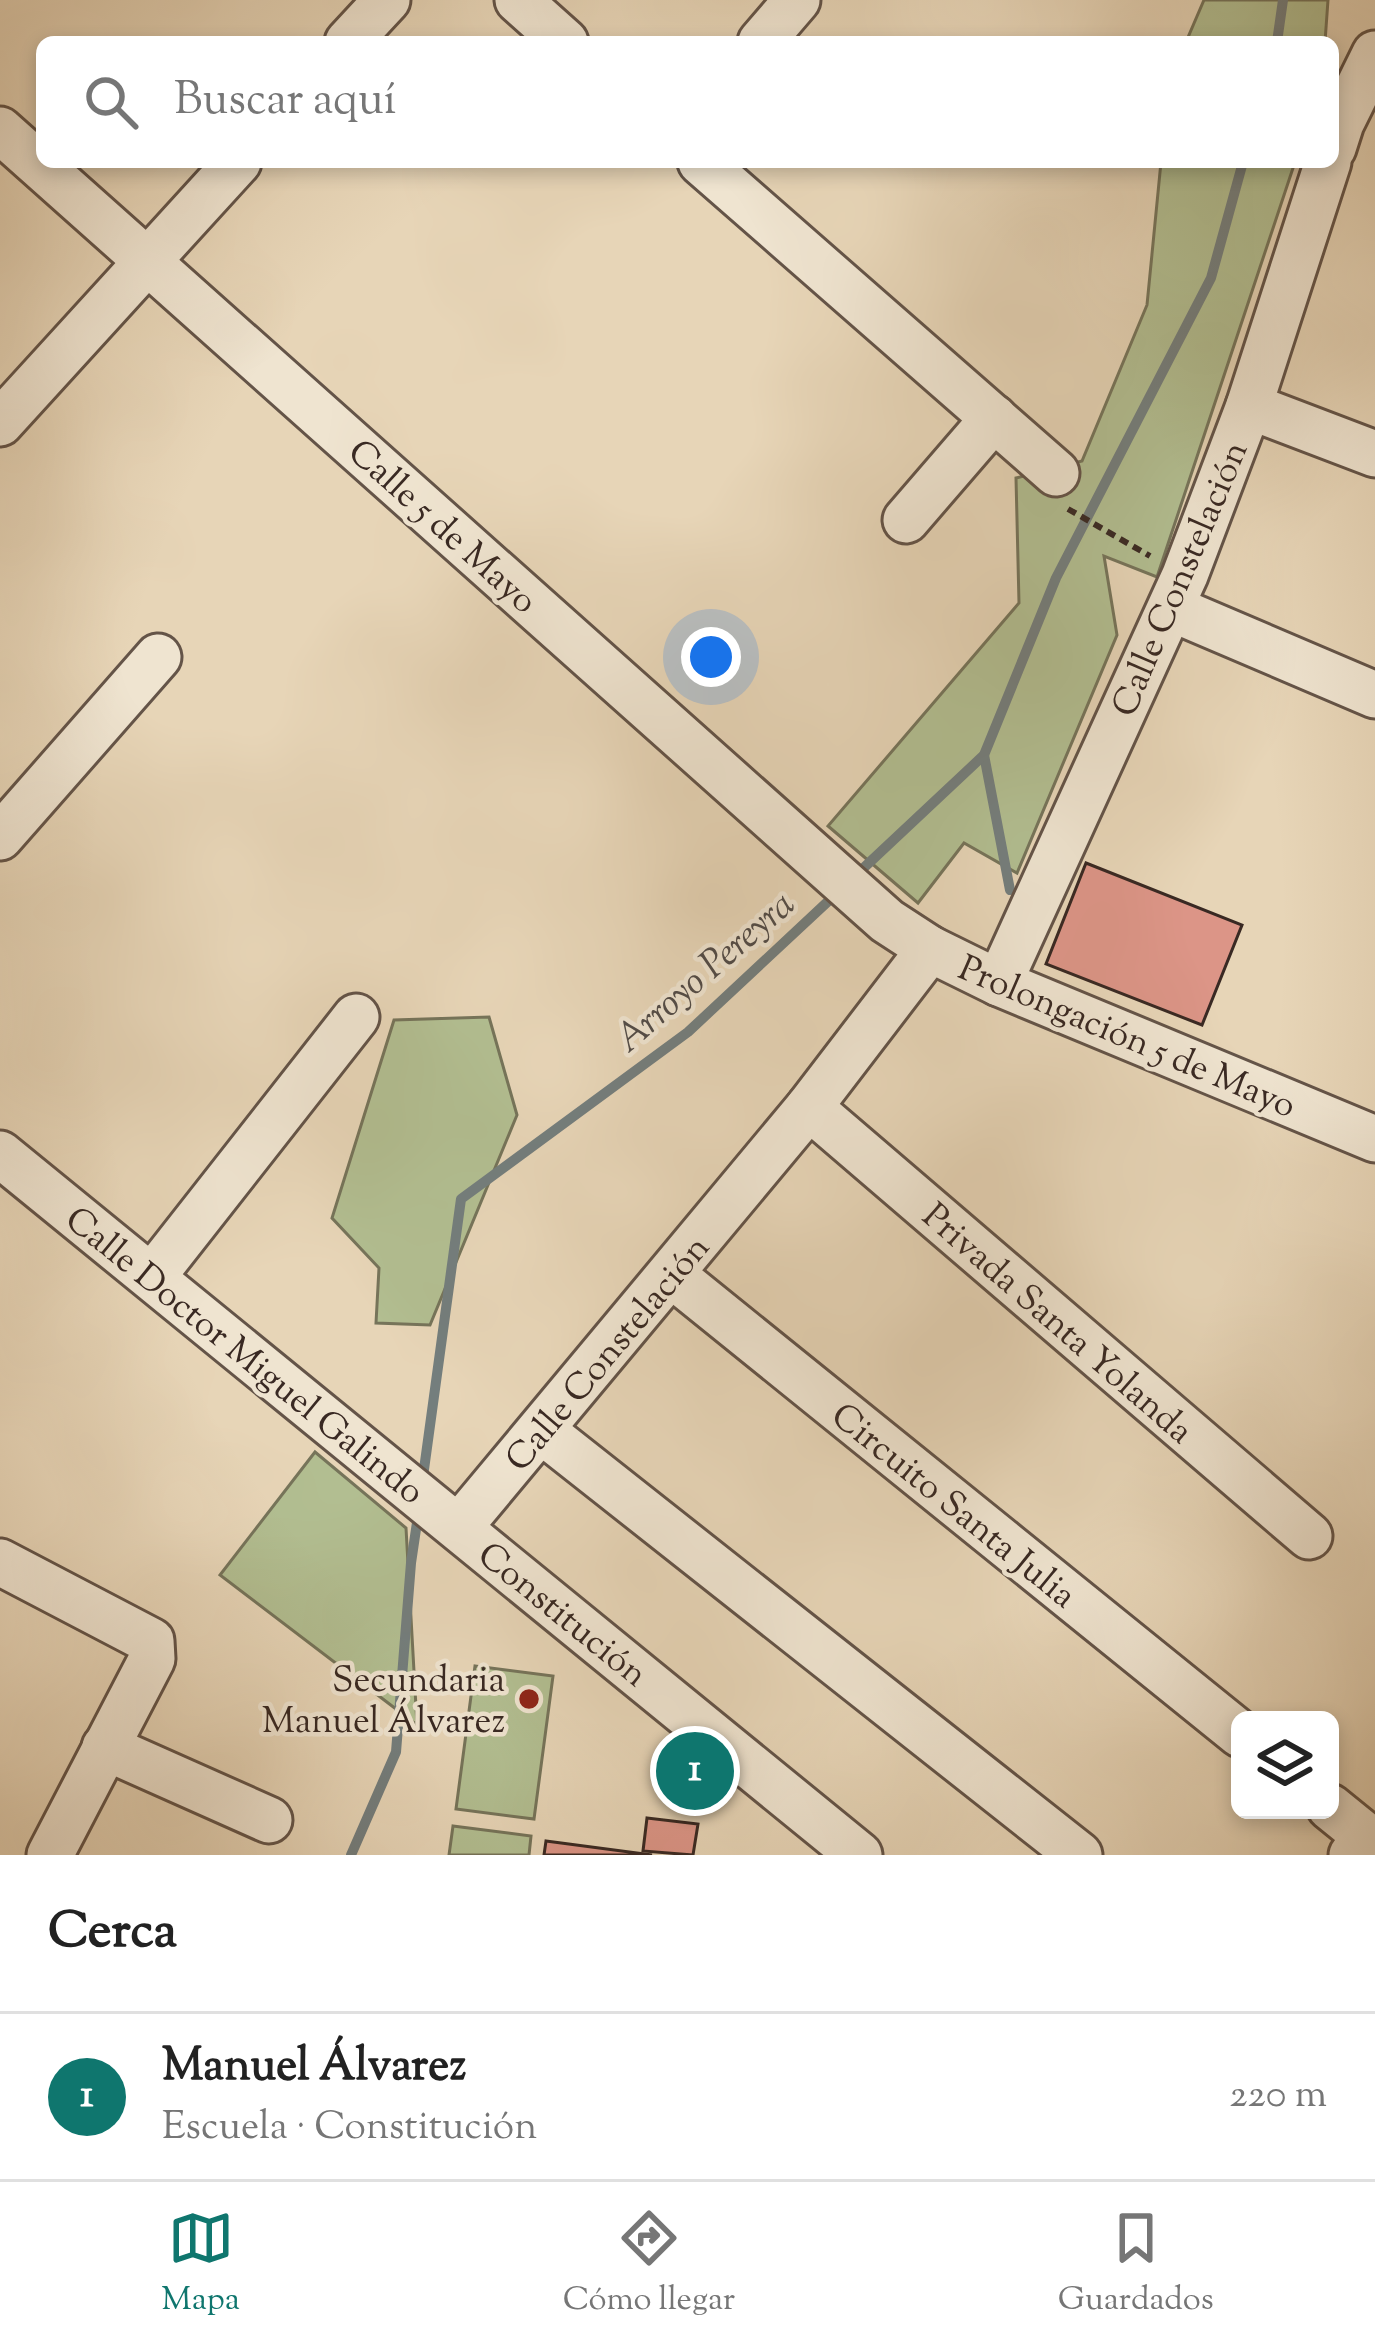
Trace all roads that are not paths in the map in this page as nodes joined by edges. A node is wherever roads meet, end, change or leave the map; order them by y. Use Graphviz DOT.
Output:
graph roads {
  1 [pos="386,0"];
  2 [pos="518,0"];
  3 [pos="797,0"];
  4 [pos="353,36"];
  5 [pos="558,36"];
  6 [pos="766,36"];
  7 [pos="1375,54"];
  8 [pos="1339,129"];
  9 [pos="0,130"];
  10 [pos="36,162"];
  11 [pos="43,168"];
  12 [pos="232,168"];
  13 [pos="708,168"];
  14 [pos="1326,168"];
  15 [pos="148,260"];
  16 [pos="1249,406"];
  17 [pos="994,418"];
  18 [pos="0,423"];
  19 [pos="1375,454"];
  20 [pos="1058,488"];
  21 [pos="906,520"];
  22 [pos="1171,608"];
  23 [pos="158,657"];
  24 [pos="1375,695"];
  25 [pos="0,837"];
  26 [pos="887,921"];
  27 [pos="930,950"];
  28 [pos="999,983"];
  29 [pos="356,1017"];
  30 [pos="809,1107"];
  31 [pos="1375,1139"];
  32 [pos="0,1154"];
  33 [pos="670,1274"];
  34 [pos="152,1277"];
  35 [pos="541,1430"];
  36 [pos="448,1517"];
  37 [pos="1309,1536"];
  38 [pos="0,1562"];
  39 [pos="1231,1727"];
  40 [pos="105,1747"];
  41 [pos="1339,1814"];
  42 [pos="269,1820"];
  43 [pos="50,1855"];
  44 [pos="859,1855"];
  45 [pos="1079,1855"];
  46 [pos="1352,1855"];
  1 -- 4 [label="street"];
  2 -- 5 [label="street"];
  3 -- 6 [label="street"];
  7 -- 8 [label="street"];
  9 -- 10 [label="street, Calle 5 de Mayo"];
  11 -- 15 [label="street, Calle 5 de Mayo"];
  12 -- 15 [label="street"];
  13 -- 17 [label="street"];
  14 -- 16 [label="street, Calle Constelación"];
  15 -- 18 [label="street"];
  15 -- 26 [label="street, Calle 5 de Mayo"];
  16 -- 19 [label="street"];
  16 -- 22 [label="street, Calle Constelación"];
  17 -- 20 [label="street"];
  17 -- 21 [label="street"];
  22 -- 24 [label="street"];
  22 -- 28 [label="street, Calle Constelación"];
  23 -- 25 [label="street"];
  26 -- 27 [label="street, Prolongación 5 de Mayo"];
  27 -- 28 [label="street, Prolongación 5 de Mayo"];
  27 -- 30 [label="street, Calle Constelación"];
  28 -- 31 [label="street, Prolongación 5 de Mayo"];
  29 -- 34 [label="street"];
  30 -- 33 [label="street, Calle Constelación"];
  30 -- 37 [label="street, Privada Santa Yolanda"];
  32 -- 34 [label="street, Calle Doctor Miguel Galindo"];
  33 -- 35 [label="street, Calle Constelación"];
  33 -- 39 [label="street, Circuito Santa Julia"];
  34 -- 36 [label="street, Calle Doctor Miguel Galindo"];
  35 -- 36 [label="street, Calle Constelación"];
  35 -- 45 [label="street"];
  36 -- 44 [label="street, Constitución"];
  38 -- 40 [label="street"];
  40 -- 42 [label="street"];
  40 -- 43 [label="street"];
  41 -- 46 [label="street"];
}
